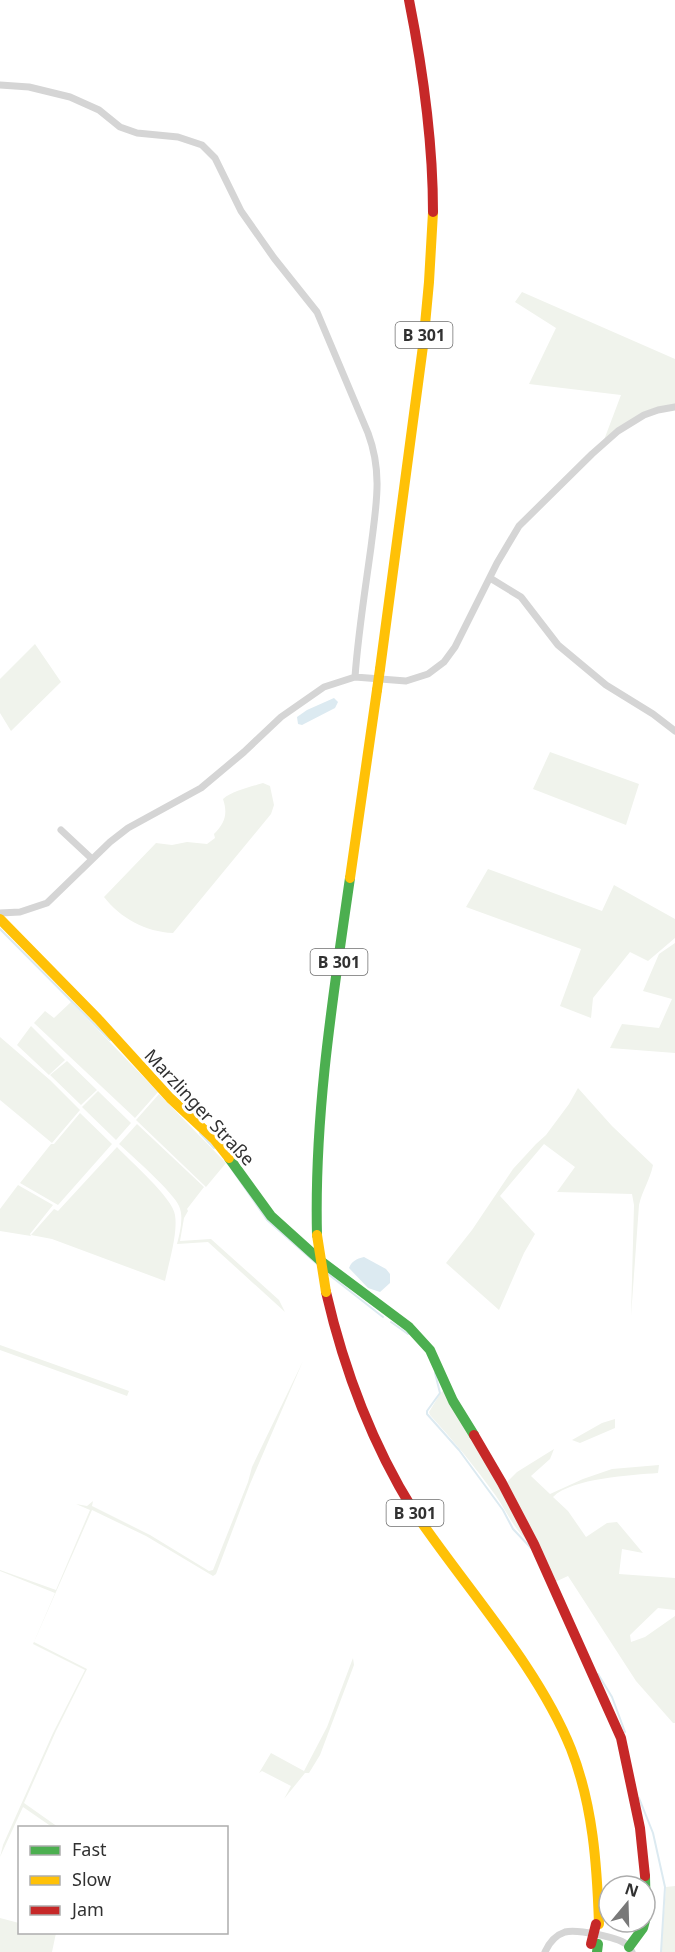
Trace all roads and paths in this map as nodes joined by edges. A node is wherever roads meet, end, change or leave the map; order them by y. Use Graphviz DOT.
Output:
graph roads {
  1 [pos="410,0"];
  2 [pos="0,85"];
  3 [pos="675,407"];
  4 [pos="490,578"];
  5 [pos="355,677"];
  6 [pos="675,731"];
  7 [pos="61,830"];
  8 [pos="91,858"];
  9 [pos="0,913"];
  10 [pos="0,919"];
  11 [pos="594,1948"];
  12 [pos="631,1949"];
  13 [pos="545,1952"];
  1 -- 11 [label="main road, B 301, bridge"];
  2 -- 5 [label="street"];
  3 -- 4 [label="street"];
  4 -- 5 [label="street"];
  4 -- 6 [label="street"];
  5 -- 8 [label="street"];
  7 -- 8 [label="street"];
  8 -- 9 [label="street"];
  10 -- 12 [label="main road, Marzlinger Straße"];
  12 -- 13 [label="street"];
}
